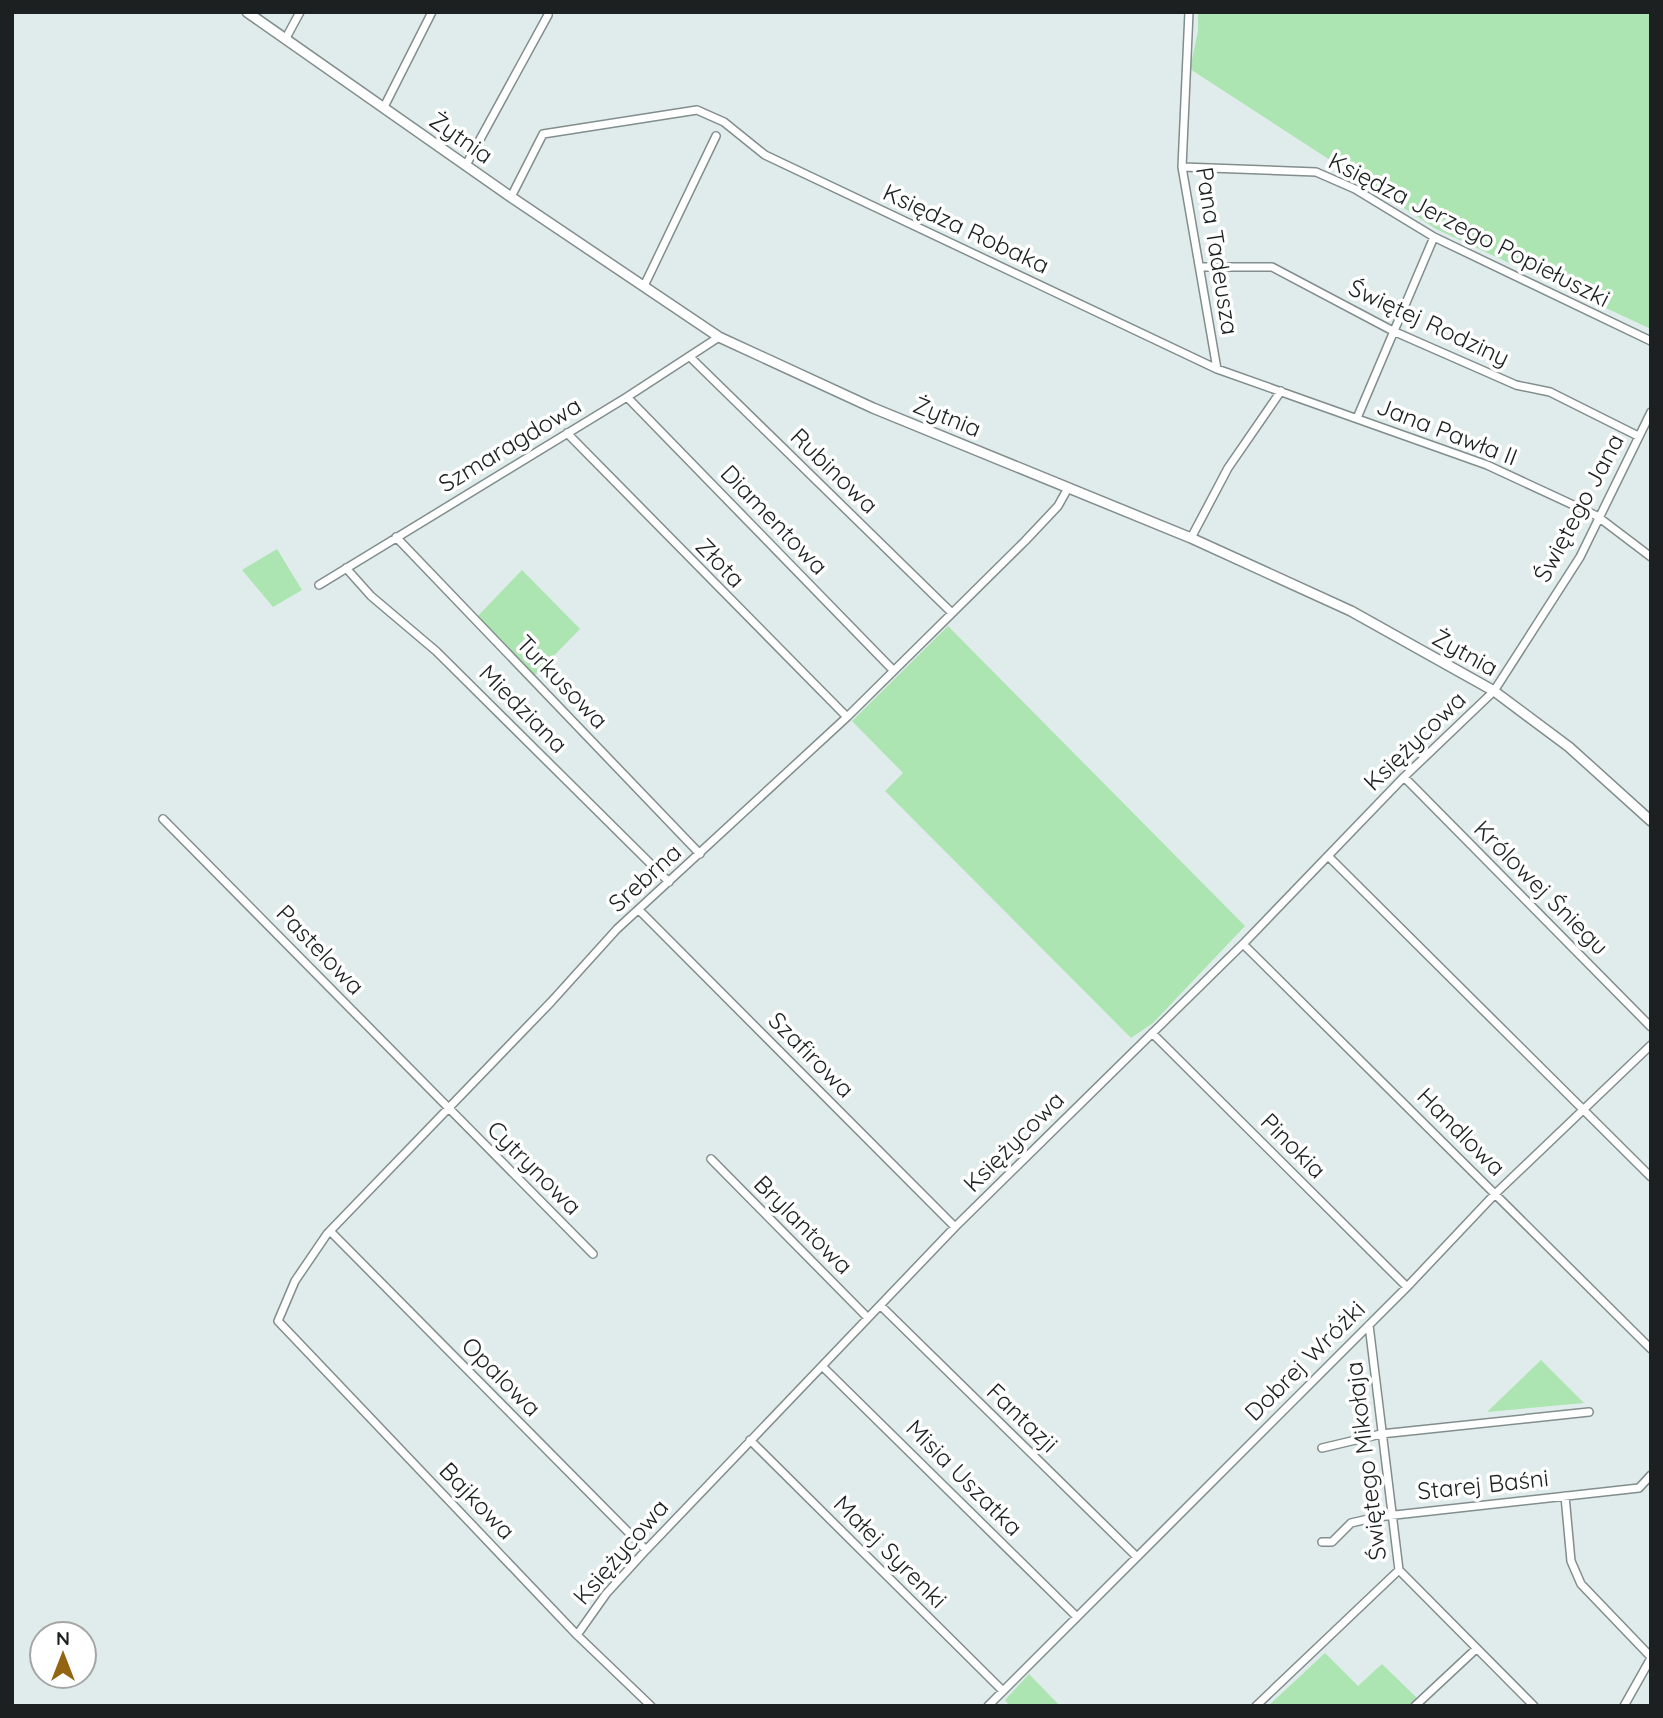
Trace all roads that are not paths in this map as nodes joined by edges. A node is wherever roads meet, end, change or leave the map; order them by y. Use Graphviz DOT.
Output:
graph roads {
  1 [pos="247,12"];
  2 [pos="300,12"];
  3 [pos="432,12"];
  4 [pos="1189,12"];
  5 [pos="548,15"];
  6 [pos="286,38"];
  7 [pos="384,107"];
  8 [pos="716,136"];
  9 [pos="466,165"];
  10 [pos="1182,167"];
  11 [pos="511,197"];
  12 [pos="1434,237"];
  13 [pos="1200,267"];
  14 [pos="644,286"];
  15 [pos="1393,331"];
  16 [pos="719,337"];
  17 [pos="1651,341"];
  18 [pos="690,357"];
  19 [pos="1217,369"];
  20 [pos="1280,391"];
  21 [pos="628,397"];
  22 [pos="1651,412"];
  23 [pos="1357,418"];
  24 [pos="567,433"];
  25 [pos="1638,436"];
  26 [pos="1068,488"];
  27 [pos="1597,516"];
  28 [pos="396,537"];
  29 [pos="1191,538"];
  30 [pos="1651,557"];
  31 [pos="346,568"];
  32 [pos="319,585"];
  33 [pos="952,612"];
  34 [pos="893,670"];
  35 [pos="1494,691"];
  36 [pos="847,717"];
  37 [pos="1404,777"];
  38 [pos="163,819"];
  39 [pos="1651,821"];
  40 [pos="700,853"];
  41 [pos="1328,856"];
  42 [pos="669,882"];
  43 [pos="639,910"];
  44 [pos="1243,944"];
  45 [pos="1651,1027"];
  46 [pos="1152,1033"];
  47 [pos="1651,1045"];
  48 [pos="448,1109"];
  49 [pos="1583,1109"];
  50 [pos="711,1159"];
  51 [pos="1651,1178"];
  52 [pos="1495,1194"];
  53 [pos="955,1227"];
  54 [pos="330,1231"];
  55 [pos="593,1254"];
  56 [pos="1407,1287"];
  57 [pos="881,1306"];
  58 [pos="868,1318"];
  59 [pos="278,1321"];
  60 [pos="1369,1325"];
  61 [pos="1651,1349"];
  62 [pos="823,1367"];
  63 [pos="1589,1412"];
  64 [pos="1381,1434"];
  65 [pos="750,1440"];
  66 [pos="1322,1448"];
  67 [pos="1651,1475"];
  68 [pos="1565,1496"];
  69 [pos="1391,1514"];
  70 [pos="1322,1542"];
  71 [pos="646,1550"];
  72 [pos="1137,1557"];
  73 [pos="1399,1570"];
  74 [pos="1077,1617"];
  75 [pos="577,1635"];
  76 [pos="1476,1649"];
  77 [pos="1651,1658"];
  78 [pos="1003,1691"];
  79 [pos="651,1706"];
  80 [pos="988,1706"];
  81 [pos="1256,1706"];
  82 [pos="1415,1706"];
  83 [pos="1534,1706"];
  84 [pos="1624,1706"];
  1 -- 6 [label="street, Żytnia"];
  2 -- 6 [label="street"];
  3 -- 7 [label="street"];
  4 -- 10 [label="street, Pana Tadeusza"];
  5 -- 9 [label="street"];
  6 -- 7 [label="street, Żytnia"];
  7 -- 9 [label="street, Żytnia"];
  8 -- 14 [label="street"];
  9 -- 11 [label="street, Żytnia"];
  10 -- 12 [label="street, Księdza Jerzego Popiełuszki"];
  10 -- 13 [label="street, Pana Tadeusza"];
  11 -- 14 [label="street, Żytnia"];
  11 -- 19 [label="street, Księdza Robaka"];
  12 -- 15 [label="street"];
  12 -- 17 [label="street, Księdza Jerzego Popiełuszki"];
  13 -- 15 [label="street, Świętej Rodziny"];
  13 -- 19 [label="street, Pana Tadeusza"];
  14 -- 16 [label="street, Żytnia"];
  15 -- 23 [label="street"];
  15 -- 25 [label="street, Świętej Rodziny"];
  16 -- 18 [label="street, Szmaragdowa"];
  16 -- 26 [label="street, Żytnia"];
  18 -- 21 [label="street, Szmaragdowa"];
  18 -- 33 [label="street, Rubinowa"];
  19 -- 20 [label="street, Jana Pawła II"];
  20 -- 23 [label="street, Jana Pawła II"];
  20 -- 29 [label="street"];
  21 -- 24 [label="street, Szmaragdowa"];
  21 -- 34 [label="street, Diamentowa"];
  22 -- 25 [label="street, Świętego Jana"];
  23 -- 27 [label="street, Jana Pawła II"];
  24 -- 28 [label="street, Szmaragdowa"];
  24 -- 36 [label="street, Złota"];
  25 -- 27 [label="street, Świętego Jana"];
  26 -- 29 [label="street, Żytnia"];
  26 -- 33 [label="street, Srebrna"];
  27 -- 30 [label="street, Jana Pawła II"];
  27 -- 35 [label="street, Świętego Jana"];
  28 -- 31 [label="street, Szmaragdowa"];
  28 -- 40 [label="street, Turkusowa"];
  29 -- 35 [label="street, Żytnia"];
  31 -- 32 [label="street, Szmaragdowa"];
  31 -- 42 [label="street, Miedziana"];
  33 -- 34 [label="street, Srebrna"];
  34 -- 36 [label="street, Srebrna"];
  35 -- 37 [label="street, Księżycowa"];
  35 -- 39 [label="street, Żytnia"];
  36 -- 40 [label="street, Srebrna"];
  37 -- 41 [label="street, Księżycowa"];
  37 -- 45 [label="street, Królowej Śniegu"];
  38 -- 48 [label="street, Pastelowa"];
  40 -- 42 [label="street, Srebrna"];
  41 -- 44 [label="street, Księżycowa"];
  41 -- 49 [label="street"];
  42 -- 43 [label="street, Srebrna"];
  43 -- 48 [label="street, Srebrna"];
  43 -- 53 [label="street, Szafirowa"];
  44 -- 46 [label="street, Księżycowa"];
  44 -- 52 [label="street, Handlowa"];
  46 -- 53 [label="street, Księżycowa"];
  46 -- 56 [label="street, Pinokia"];
  47 -- 49 [label="street, Dobrej Wróżki"];
  48 -- 54 [label="street, Srebrna"];
  48 -- 55 [label="street, Cytrynowa"];
  49 -- 51 [label="street"];
  49 -- 52 [label="street, Dobrej Wróżki"];
  50 -- 58 [label="street, Brylantowa"];
  52 -- 56 [label="street, Dobrej Wróżki"];
  52 -- 61 [label="street, Handlowa"];
  53 -- 57 [label="street, Księżycowa"];
  54 -- 59 [label="street, Srebrna"];
  54 -- 71 [label="street, Opalowa"];
  56 -- 60 [label="street, Dobrej Wróżki"];
  57 -- 58 [label="street, Księżycowa"];
  57 -- 72 [label="street, Fantazji"];
  58 -- 62 [label="street, Księżycowa"];
  59 -- 75 [label="street, Bajkowa"];
  60 -- 64 [label="street, Świętego Mikołaja"];
  60 -- 72 [label="street, Dobrej Wróżki"];
  62 -- 65 [label="street, Księżycowa"];
  62 -- 74 [label="street, Misia Uszatka"];
  63 -- 64 [label="street"];
  64 -- 66 [label="street"];
  64 -- 69 [label="street, Świętego Mikołaja"];
  65 -- 71 [label="street, Księżycowa"];
  65 -- 78 [label="street, Małej Syrenki"];
  67 -- 68 [label="street, Starej Baśni"];
  68 -- 69 [label="street, Starej Baśni"];
  68 -- 77 [label="street"];
  69 -- 70 [label="street, Starej Baśni"];
  69 -- 73 [label="street, Świętego Mikołaja"];
  71 -- 75 [label="street, Księżycowa"];
  72 -- 74 [label="street, Dobrej Wróżki"];
  73 -- 76 [label="street, Świętego Mikołaja"];
  73 -- 81 [label="street"];
  74 -- 78 [label="street, Dobrej Wróżki"];
  75 -- 79 [label="street, Bajkowa"];
  76 -- 82 [label="street"];
  76 -- 83 [label="street, Świętego Mikołaja"];
  77 -- 84 [label="street"];
  78 -- 80 [label="street, Dobrej Wróżki"];
}
